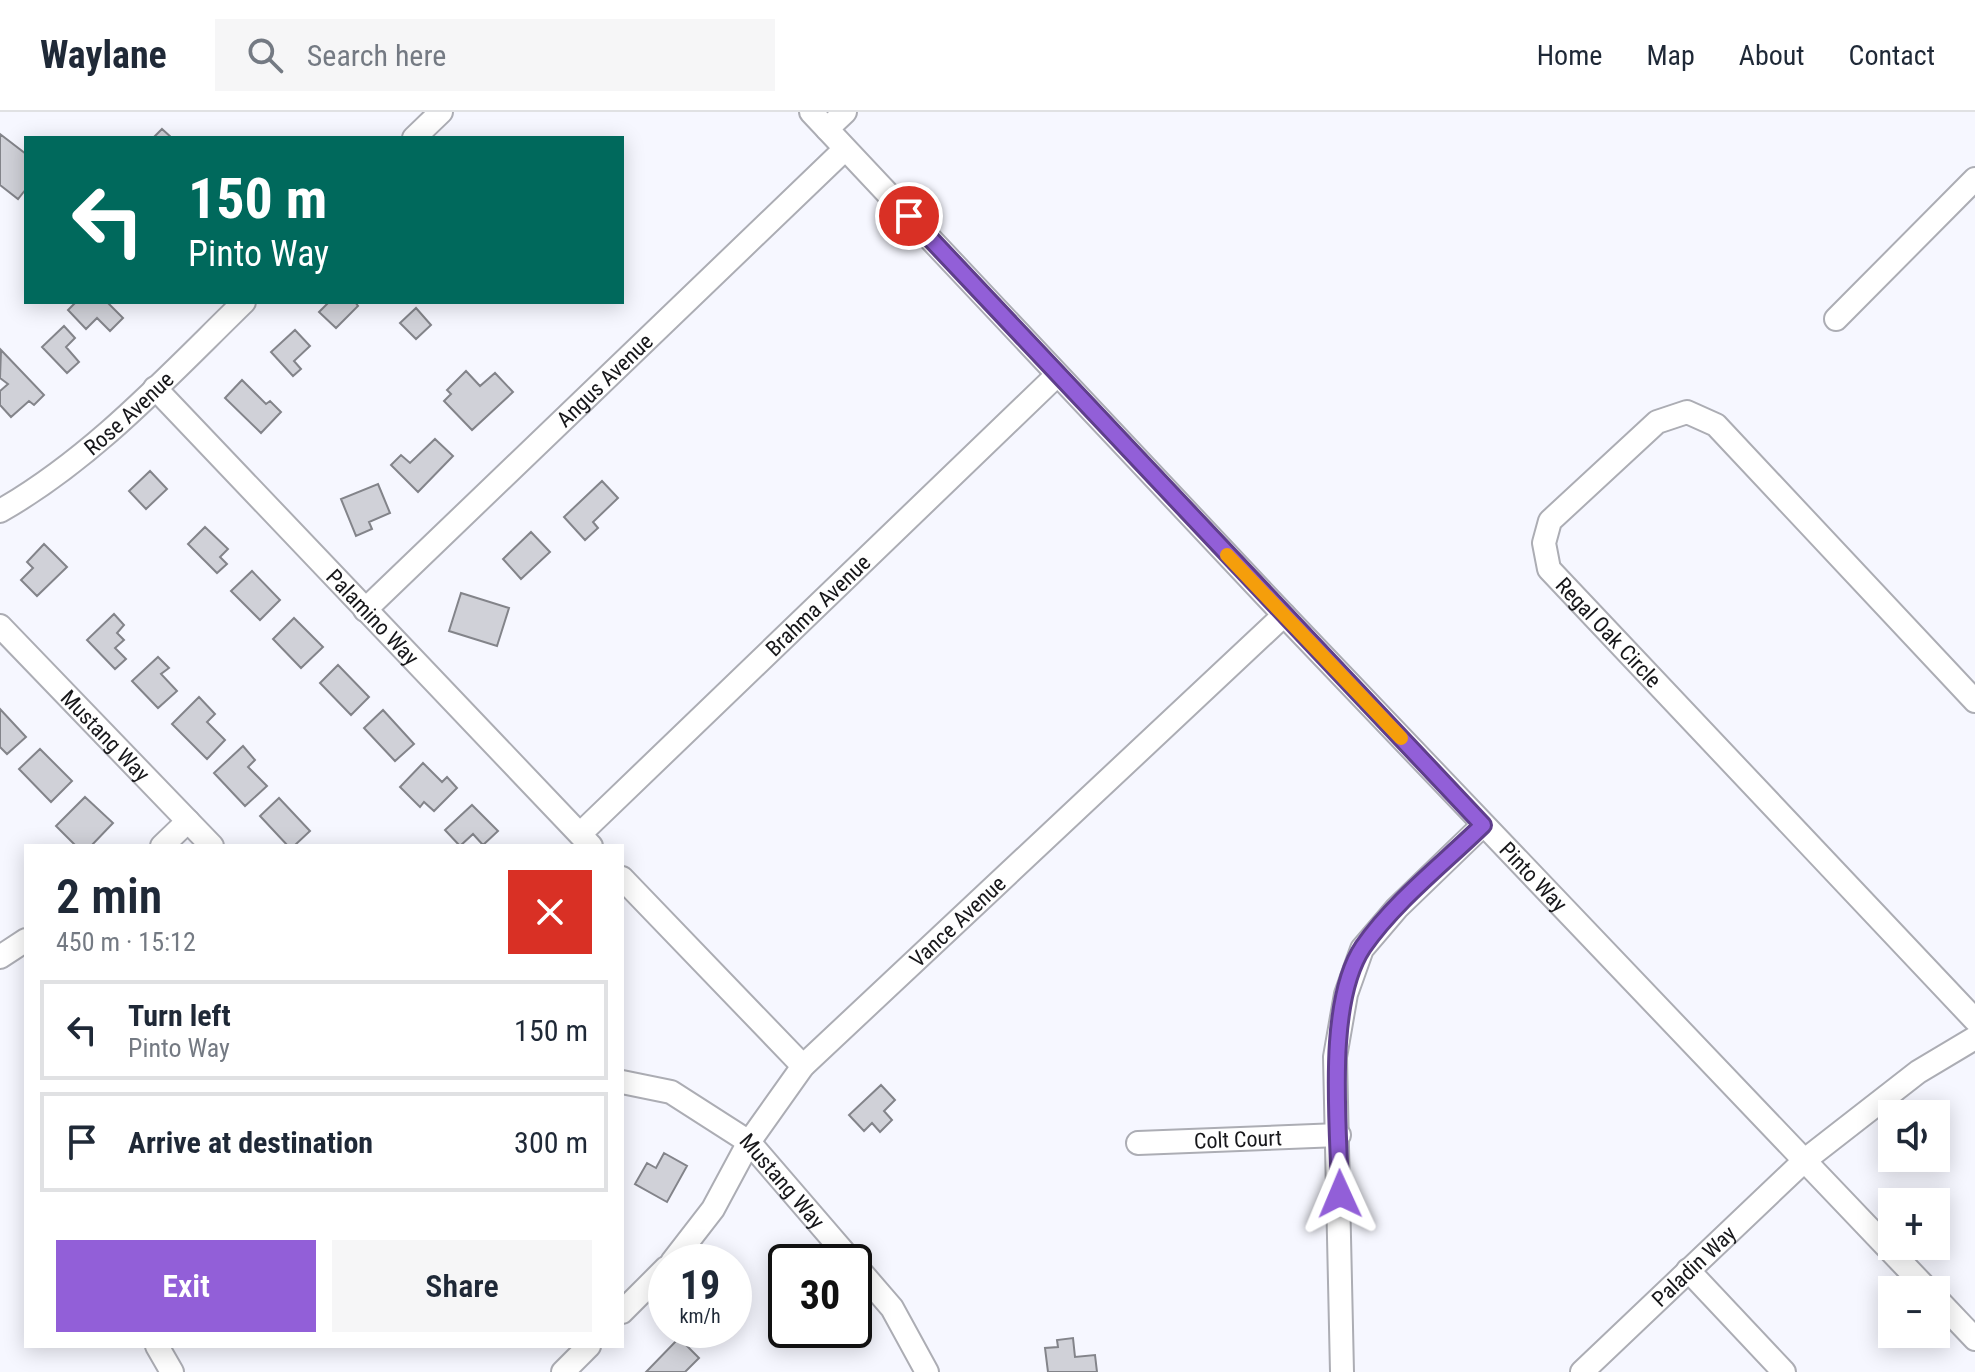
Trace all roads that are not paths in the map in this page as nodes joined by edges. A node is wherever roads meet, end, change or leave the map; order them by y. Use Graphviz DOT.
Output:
graph roads {
  1 [pos="441,112"];
  2 [pos="811,112"];
  3 [pos="845,112"];
  4 [pos="827,129"];
  5 [pos="416,136"];
  6 [pos="845,149"];
  7 [pos="1975,179"];
  8 [pos="242,304"];
  9 [pos="1836,319"];
  10 [pos="1057,375"];
  11 [pos="155,388"];
  12 [pos="0,511"];
  13 [pos="365,610"];
  14 [pos="1284,615"];
  15 [pos="0,626"];
  16 [pos="1975,701"];
  17 [pos="188,821"];
  18 [pos="1483,825"];
  19 [pos="586,840"];
  20 [pos="164,844"];
  21 [pos="210,844"];
  22 [pos="624,880"];
  23 [pos="24,941"];
  24 [pos="0,957"];
  25 [pos="1975,1020"];
  26 [pos="1975,1038"];
  27 [pos="803,1066"];
  28 [pos="624,1082"];
  29 [pos="1339,1135"];
  30 [pos="749,1142"];
  31 [pos="1138,1143"];
  32 [pos="1805,1160"];
  33 [pos="686,1244"];
  34 [pos="1688,1270"];
  35 [pos="1915,1276"];
  36 [pos="648,1286"];
  37 [pos="624,1310"];
  38 [pos="1950,1313"];
  39 [pos="1975,1339"];
  40 [pos="158,1348"];
  41 [pos="587,1348"];
  42 [pos="172,1372"];
  43 [pos="563,1372"];
  44 [pos="927,1372"];
  45 [pos="1342,1372"];
  46 [pos="1582,1372"];
  47 [pos="1784,1372"];
  1 -- 5 [label="street"];
  2 -- 4 [label="street, Pinto Way"];
  3 -- 4 [label="street"];
  4 -- 6 [label="street, Pinto Way"];
  6 -- 10 [label="street, Pinto Way"];
  6 -- 13 [label="street, Angus Avenue"];
  7 -- 9 [label="street"];
  8 -- 11 [label="street, Rose Avenue"];
  10 -- 14 [label="street, Pinto Way"];
  10 -- 19 [label="street, Brahma Avenue"];
  11 -- 12 [label="street, Rose Avenue"];
  11 -- 13 [label="street, Palamino Way"];
  13 -- 19 [label="street, Palamino Way"];
  14 -- 18 [label="street, Pinto Way"];
  14 -- 27 [label="street, Vance Avenue"];
  15 -- 17 [label="street, Mustang Way"];
  16 -- 25 [label="street, Regal Oak Circle"];
  17 -- 20 [label="street"];
  17 -- 21 [label="street, Mustang Way"];
  18 -- 29 [label="street"];
  18 -- 32 [label="street, Pinto Way"];
  22 -- 27 [label="street"];
  23 -- 24 [label="street"];
  26 -- 32 [label="street"];
  27 -- 30 [label="street, Vance Avenue"];
  28 -- 30 [label="street, Mustang Way"];
  29 -- 31 [label="street, Colt Court"];
  29 -- 45 [label="street"];
  30 -- 33 [label="street, Vance Avenue"];
  30 -- 44 [label="street, Mustang Way"];
  32 -- 34 [label="street, Paladin Way"];
  32 -- 35 [label="street, Pinto Way"];
  34 -- 46 [label="street, Paladin Way"];
  34 -- 47 [label="street"];
  36 -- 37 [label="street"];
  38 -- 39 [label="street"];
  40 -- 42 [label="street"];
  41 -- 43 [label="street"];
}
